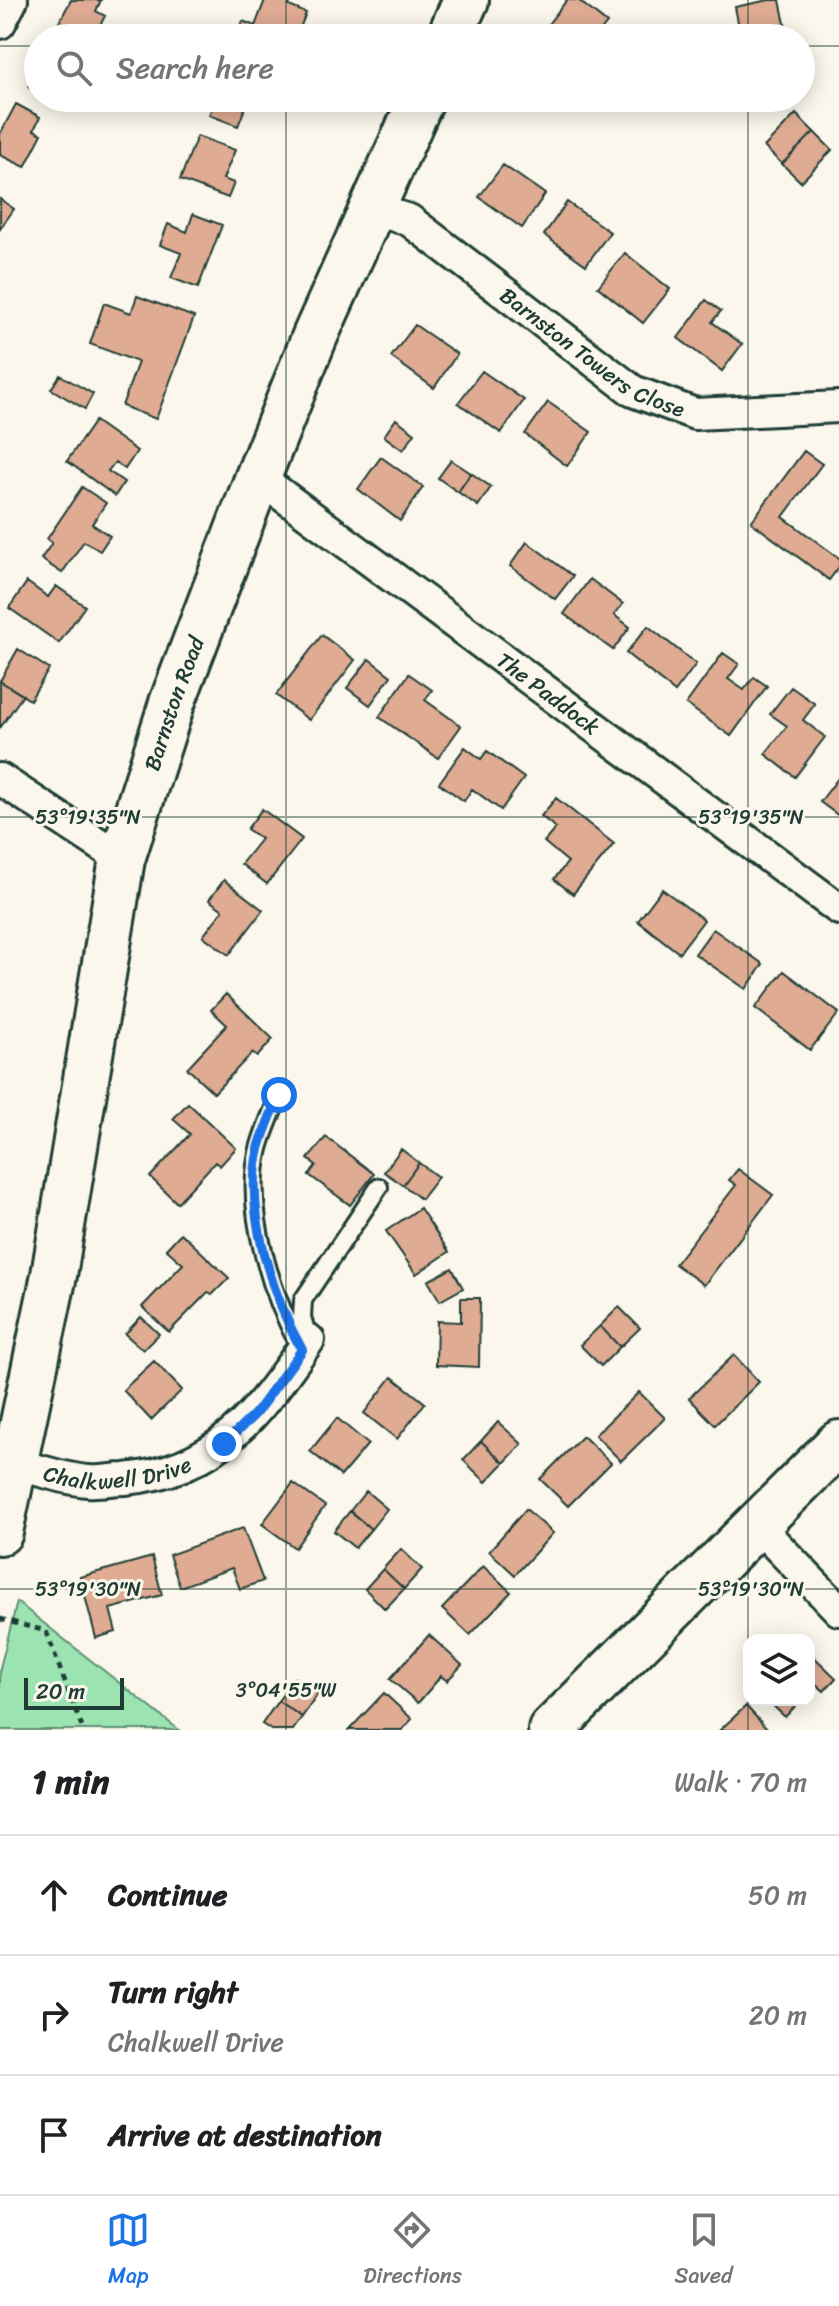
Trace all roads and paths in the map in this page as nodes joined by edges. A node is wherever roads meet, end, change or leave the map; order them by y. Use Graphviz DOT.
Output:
graph roads {
  1 [pos="12,0"];
  2 [pos="466,0"];
  3 [pos="0,23"];
  4 [pos="455,24"];
  5 [pos="416,112"];
  6 [pos="372,209"];
  7 [pos="839,407"];
  8 [pos="258,477"];
  9 [pos="0,779"];
  10 [pos="122,859"];
  11 [pos="839,909"];
  12 [pos="279,1095"];
  13 [pos="379,1187"];
  14 [pos="305,1345"];
  15 [pos="839,1443"];
  16 [pos="16,1464"];
  17 [pos="756,1524"];
  18 [pos="0,1532"];
  19 [pos="839,1610"];
  20 [pos="0,1619"];
  21 [pos="83,1730"];
  22 [pos="551,1730"];
  1 -- 3 [label="street"];
  2 -- 4 [label="main road"];
  5 -- 6 [label="main road, Barnston Road"];
  6 -- 7 [label="street, Barnston Towers Close"];
  6 -- 8 [label="main road, Barnston Road"];
  8 -- 10 [label="main road, Barnston Road"];
  8 -- 11 [label="street, The Paddock"];
  9 -- 10 [label="street"];
  10 -- 16 [label="main road, Barnston Road"];
  12 -- 14 [label="lane"];
  13 -- 14 [label="lane"];
  14 -- 16 [label="street, Chalkwell Drive"];
  15 -- 17 [label="main road"];
  16 -- 18 [label="main road, Barnston Road"];
  17 -- 19 [label="street"];
  17 -- 22 [label="main road"];
  20 -- 21 [label="path"];
}
